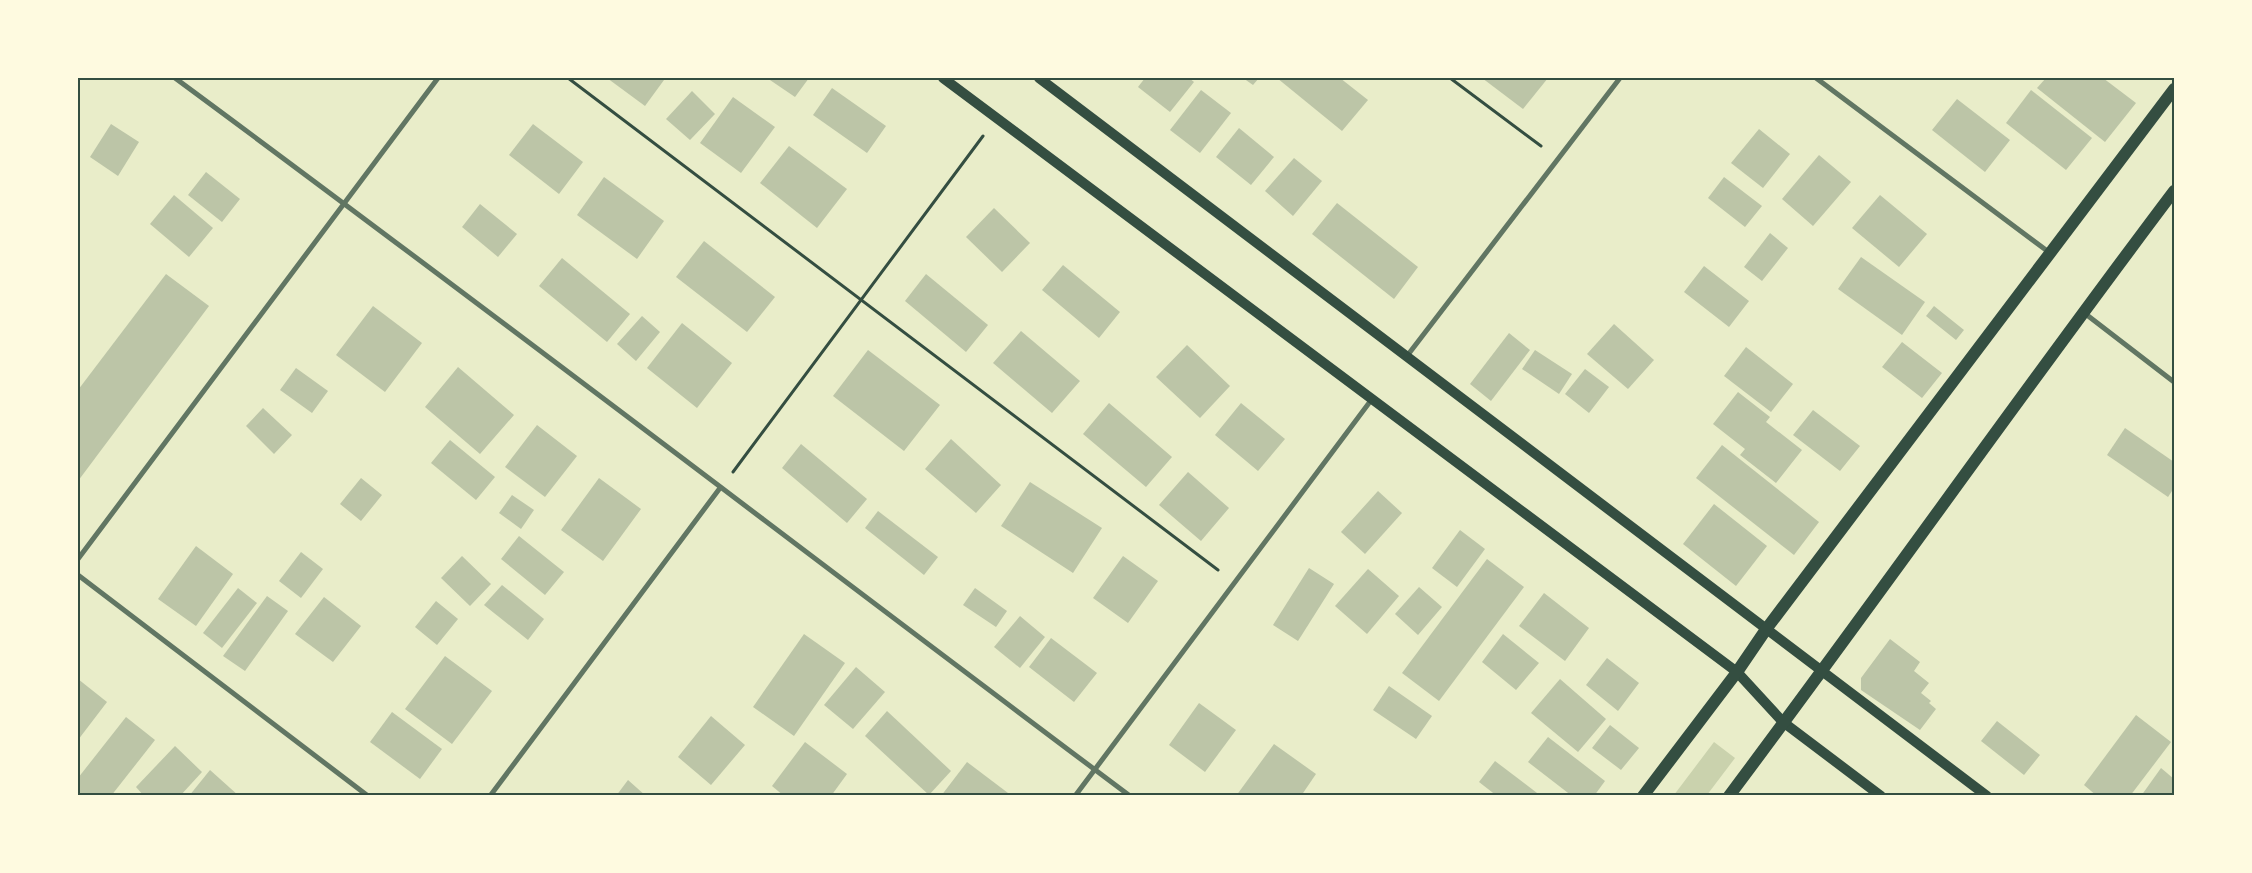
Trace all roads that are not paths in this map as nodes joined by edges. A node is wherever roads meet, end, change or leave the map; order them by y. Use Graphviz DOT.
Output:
graph roads {
  1 [pos="175,78"];
  2 [pos="438,78"];
  3 [pos="943,78"];
  4 [pos="1039,78"];
  5 [pos="1620,78"];
  6 [pos="1816,78"];
  7 [pos="2174,88"];
  8 [pos="2174,192"];
  9 [pos="344,202"];
  10 [pos="2050,253"];
  11 [pos="2083,312"];
  12 [pos="1407,356"];
  13 [pos="2174,382"];
  14 [pos="1372,399"];
  15 [pos="720,488"];
  16 [pos="78,559"];
  17 [pos="78,575"];
  18 [pos="1767,628"];
  19 [pos="1737,672"];
  20 [pos="1822,672"];
  21 [pos="1783,722"];
  22 [pos="1095,769"];
  23 [pos="368,796"];
  24 [pos="490,796"];
  25 [pos="1075,796"];
  26 [pos="1130,796"];
  27 [pos="1643,796"];
  28 [pos="1728,796"];
  29 [pos="1881,796"];
  30 [pos="1987,796"];
  1 -- 9 [label="street"];
  2 -- 9 [label="street"];
  3 -- 14 [label="main road"];
  4 -- 12 [label="main road"];
  5 -- 12 [label="street"];
  6 -- 10 [label="street"];
  7 -- 10 [label="main road"];
  8 -- 11 [label="main road"];
  9 -- 15 [label="street"];
  9 -- 16 [label="street"];
  10 -- 18 [label="main road"];
  11 -- 13 [label="street"];
  11 -- 20 [label="main road"];
  12 -- 18 [label="main road"];
  14 -- 19 [label="main road"];
  14 -- 22 [label="street"];
  15 -- 22 [label="street"];
  15 -- 24 [label="street"];
  17 -- 23 [label="street"];
  18 -- 19 [label="main road"];
  18 -- 20 [label="main road"];
  19 -- 21 [label="main road"];
  19 -- 27 [label="main road"];
  20 -- 21 [label="main road"];
  20 -- 30 [label="main road"];
  21 -- 28 [label="main road"];
  21 -- 29 [label="main road"];
  22 -- 25 [label="street"];
  22 -- 26 [label="street"];
}
